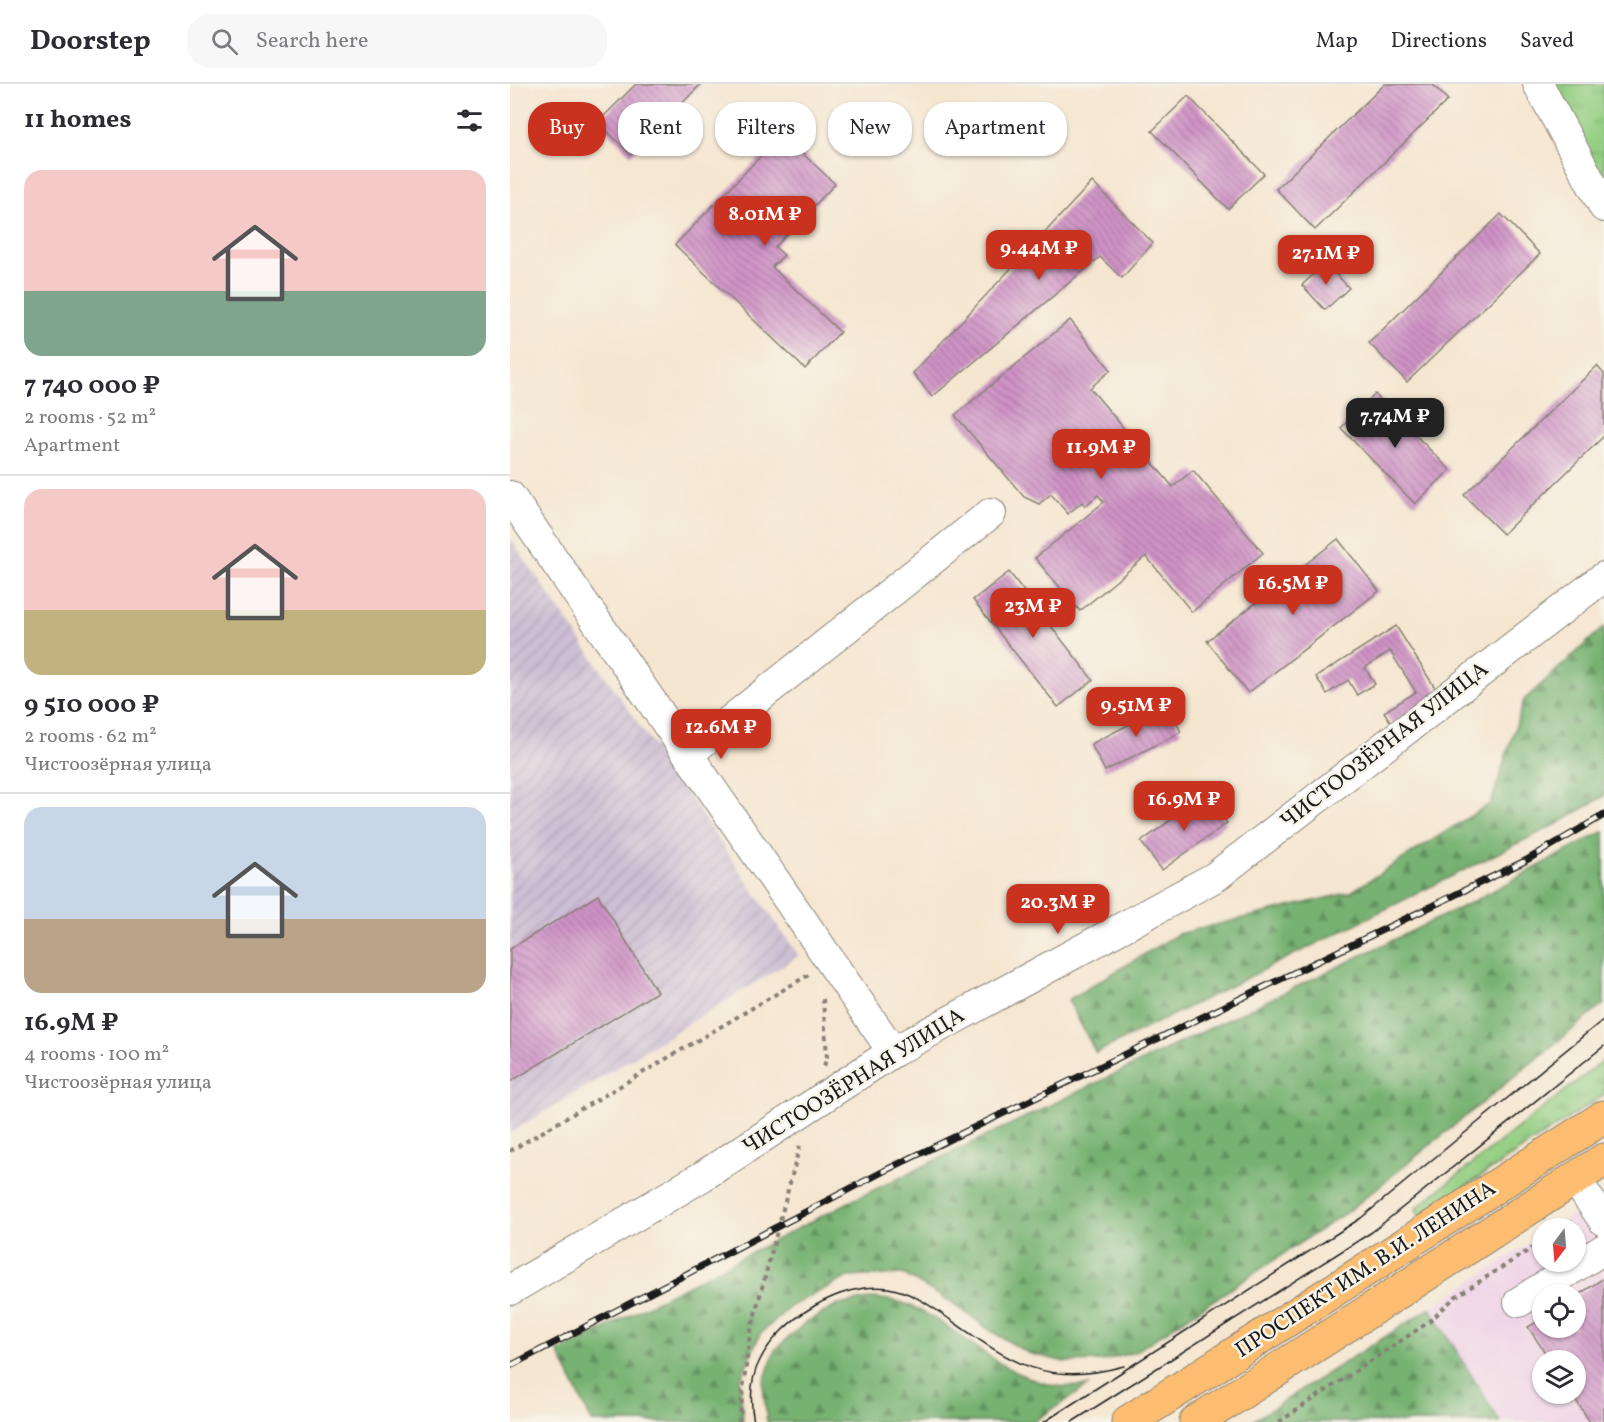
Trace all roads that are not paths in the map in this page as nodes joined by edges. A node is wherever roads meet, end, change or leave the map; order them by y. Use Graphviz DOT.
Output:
graph roads {
  1 [pos="1538,84"];
  2 [pos="1604,207"];
  3 [pos="510,496"];
  4 [pos="991,513"];
  5 [pos="1604,577"];
  6 [pos="688,754"];
  7 [pos="893,1052"];
  8 [pos="1604,1117"];
  9 [pos="1604,1160"];
  10 [pos="1575,1179"];
  11 [pos="1604,1221"];
  12 [pos="1604,1249"];
  13 [pos="510,1290"];
  14 [pos="1519,1302"];
  15 [pos="1128,1422"];
  16 [pos="1196,1422"];
  1 -- 2 [label="street"];
  3 -- 6 [label="street"];
  4 -- 6 [label="street"];
  5 -- 7 [label="street, ЧИСТООЗЁРНАЯ УЛИЦА"];
  6 -- 7 [label="street"];
  7 -- 13 [label="street, ЧИСТООЗЁРНАЯ УЛИЦА"];
  8 -- 15 [label="main road, ПРОСПЕКТ ИМ. В.И. ЛЕНИНА"];
  9 -- 10 [label="main road, ПРОСПЕКТ ИМ. В.И. ЛЕНИНА"];
  10 -- 11 [label="street"];
  10 -- 16 [label="main road, ПРОСПЕКТ ИМ. В.И. ЛЕНИНА"];
  12 -- 14 [label="street"];
}
